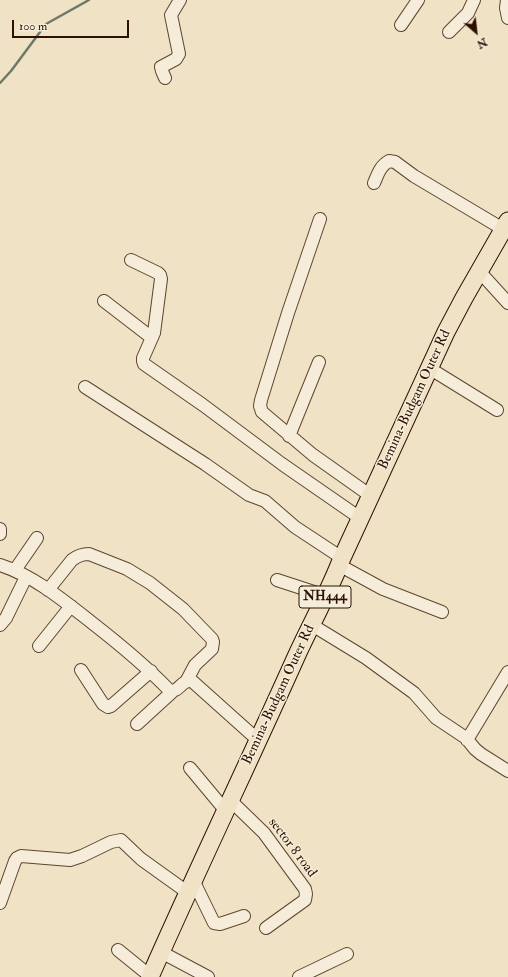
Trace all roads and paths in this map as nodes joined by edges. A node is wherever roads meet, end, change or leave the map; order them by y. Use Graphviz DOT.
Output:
graph roads {
  1 [pos="180,0"];
  2 [pos="418,0"];
  3 [pos="474,0"];
  4 [pos="507,0"];
  5 [pos="508,18"];
  6 [pos="401,26"];
  7 [pos="449,32"];
  8 [pos="165,78"];
  9 [pos="374,183"];
  10 [pos="320,219"];
  11 [pos="505,225"];
  12 [pos="131,260"];
  13 [pos="479,271"];
  14 [pos="104,301"];
  15 [pos="508,303"];
  16 [pos="152,338"];
  17 [pos="319,362"];
  18 [pos="429,368"];
  19 [pos="85,387"];
  20 [pos="497,410"];
  21 [pos="289,436"];
  22 [pos="371,496"];
  23 [pos="360,518"];
  24 [pos="0,529"];
  25 [pos="0,534"];
  26 [pos="37,538"];
  27 [pos="340,562"];
  28 [pos="0,565"];
  29 [pos="15,570"];
  30 [pos="26,577"];
  31 [pos="277,580"];
  32 [pos="48,590"];
  33 [pos="326,596"];
  34 [pos="71,606"];
  35 [pos="442,612"];
  36 [pos="0,625"];
  37 [pos="312,625"];
  38 [pos="39,646"];
  39 [pos="81,670"];
  40 [pos="151,671"];
  41 [pos="508,672"];
  42 [pos="187,680"];
  43 [pos="172,692"];
  44 [pos="136,724"];
  45 [pos="467,740"];
  46 [pos="259,742"];
  47 [pos="190,768"];
  48 [pos="508,771"];
  49 [pos="228,805"];
  50 [pos="190,886"];
  51 [pos="0,903"];
  52 [pos="244,916"];
  53 [pos="266,928"];
  54 [pos="118,950"];
  55 [pos="161,952"];
  56 [pos="348,954"];
  57 [pos="150,977"];
  58 [pos="208,977"];
  59 [pos="299,977"];
  1 -- 8 [label="street"];
  2 -- 6 [label="street"];
  3 -- 7 [label="street"];
  4 -- 5 [label="street"];
  9 -- 11 [label="street"];
  10 -- 21 [label="street"];
  11 -- 13 [label="highway, Bemina-Budgam Outer Rd / NH444"];
  12 -- 16 [label="street"];
  13 -- 15 [label="street"];
  13 -- 18 [label="highway, Bemina-Budgam Outer Rd / NH444"];
  14 -- 16 [label="street"];
  16 -- 23 [label="street"];
  17 -- 21 [label="street"];
  18 -- 20 [label="street"];
  18 -- 22 [label="highway, Bemina-Budgam Outer Rd / NH444"];
  19 -- 27 [label="street"];
  21 -- 22 [label="street"];
  22 -- 23 [label="highway, Bemina-Budgam Outer Rd / NH444"];
  23 -- 27 [label="highway, Bemina-Budgam Outer Rd / NH444"];
  24 -- 25 [label="street"];
  26 -- 29 [label="street"];
  27 -- 33 [label="highway, Bemina-Budgam Outer Rd / NH444"];
  27 -- 35 [label="street"];
  28 -- 29 [label="street"];
  29 -- 30 [label="street"];
  30 -- 32 [label="street"];
  30 -- 36 [label="street"];
  31 -- 33 [label="street"];
  32 -- 34 [label="street"];
  32 -- 42 [label="street"];
  33 -- 37 [label="highway, Bemina-Budgam Outer Rd / NH444"];
  34 -- 38 [label="street"];
  34 -- 40 [label="street"];
  37 -- 45 [label="street"];
  37 -- 46 [label="highway, Bemina-Budgam Outer Rd / NH444"];
  39 -- 40 [label="street"];
  40 -- 43 [label="street"];
  41 -- 45 [label="street"];
  42 -- 43 [label="street"];
  42 -- 46 [label="street"];
  43 -- 44 [label="street"];
  45 -- 48 [label="street"];
  46 -- 49 [label="highway, Bemina-Budgam Outer Rd / NH444"];
  47 -- 49 [label="street, sector 8 road"];
  49 -- 50 [label="highway, Bemina-Budgam Outer Rd / NH444"];
  49 -- 53 [label="street, sector 8 road"];
  50 -- 51 [label="street"];
  50 -- 52 [label="street"];
  50 -- 55 [label="highway, Bemina-Budgam Outer Rd / NH444"];
  54 -- 57 [label="street"];
  55 -- 57 [label="highway, Bemina-Budgam Outer Rd / NH444"];
  55 -- 58 [label="street"];
  56 -- 59 [label="street"];
}
